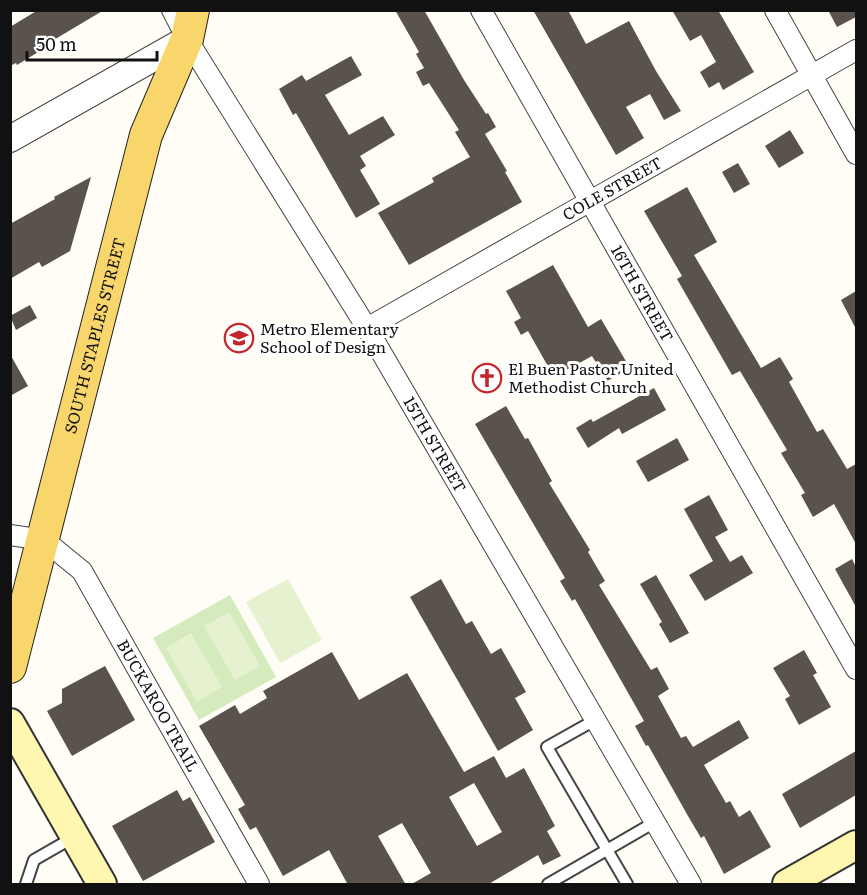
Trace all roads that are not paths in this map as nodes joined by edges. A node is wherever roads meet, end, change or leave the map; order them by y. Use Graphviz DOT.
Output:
graph roads {
  1 [pos="172,10"];
  2 [pos="481,10"];
  3 [pos="775,10"];
  4 [pos="190,25"];
  5 [pos="856,50"];
  6 [pos="813,76"];
  7 [pos="10,139"];
  8 [pos="856,154"];
  9 [pos="591,201"];
  10 [pos="367,328"];
  11 [pos="10,535"];
  12 [pos="44,540"];
  13 [pos="10,667"];
  14 [pos="856,669"];
  15 [pos="595,720"];
  16 [pos="10,723"];
  17 [pos="655,822"];
  18 [pos="75,837"];
  19 [pos="856,845"];
  20 [pos="607,851"];
  21 [pos="26,885"];
  22 [pos="102,885"];
  23 [pos="259,885"];
  24 [pos="548,885"];
  25 [pos="627,885"];
  26 [pos="691,885"];
  27 [pos="787,885"];
  1 -- 4 [label="street, 15TH STREET"];
  2 -- 9 [label="street, 16TH STREET"];
  3 -- 6 [label="street"];
  4 -- 7 [label="street"];
  4 -- 10 [label="street, 15TH STREET"];
  4 -- 12 [label="main road, SOUTH STAPLES STREET"];
  5 -- 6 [label="street, COLE STREET"];
  6 -- 8 [label="street"];
  6 -- 9 [label="street, COLE STREET"];
  9 -- 10 [label="street, COLE STREET"];
  9 -- 14 [label="street, 16TH STREET"];
  10 -- 15 [label="street, 15TH STREET"];
  11 -- 12 [label="street"];
  12 -- 13 [label="main road, SOUTH STAPLES STREET"];
  12 -- 23 [label="street, BUCKAROO TRAIL"];
  15 -- 17 [label="street, 15TH STREET"];
  15 -- 20 [label="lane"];
  16 -- 18 [label="main road"];
  17 -- 20 [label="lane"];
  17 -- 26 [label="street, 15TH STREET"];
  18 -- 21 [label="lane"];
  18 -- 22 [label="main road"];
  19 -- 27 [label="main road"];
  20 -- 24 [label="lane"];
  20 -- 25 [label="lane"];
}
